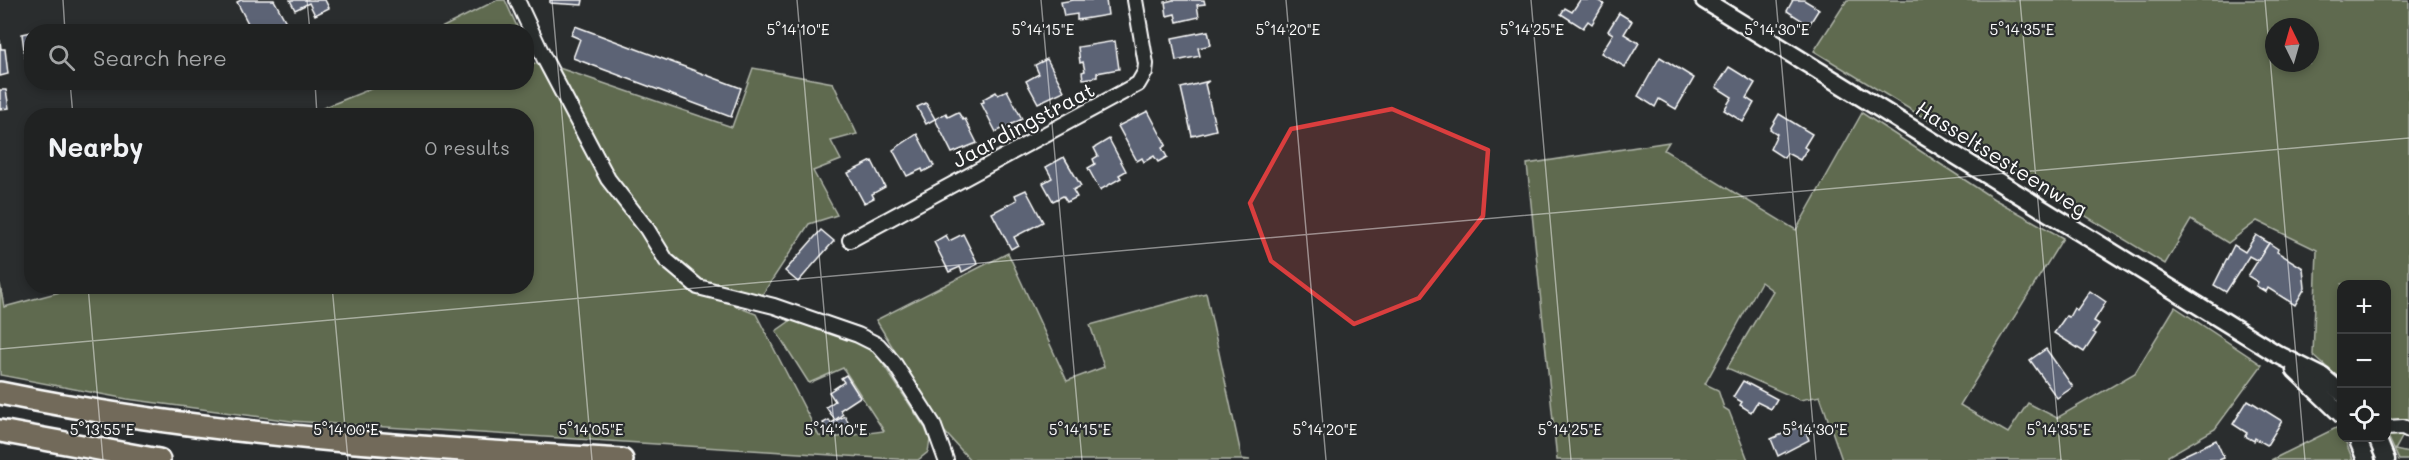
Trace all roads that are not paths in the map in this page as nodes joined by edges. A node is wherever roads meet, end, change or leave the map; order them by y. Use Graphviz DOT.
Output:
graph roads {
  1 [pos="517,0"];
  2 [pos="1135,0"];
  3 [pos="1704,0"];
  4 [pos="528,24"];
  5 [pos="534,37"];
  6 [pos="850,240"];
  7 [pos="2277,354"];
  8 [pos="2337,389"];
  9 [pos="0,393"];
  10 [pos="2337,410"];
  11 [pos="2391,428"];
  12 [pos="2409,430"];
  13 [pos="0,431"];
  14 [pos="2359,442"];
  15 [pos="2379,442"];
  16 [pos="159,460"];
  17 [pos="622,460"];
  18 [pos="946,460"];
  19 [pos="2366,460"];
  20 [pos="2386,460"];
  1 -- 4 [label="street"];
  2 -- 6 [label="street, Jaardingstraat"];
  3 -- 7 [label="street, Hasseltsesteenweg"];
  5 -- 18 [label="street"];
  7 -- 8 [label="street, Hasseltsesteenweg"];
  7 -- 10 [label="street, Hasseltsesteenweg"];
  9 -- 17 [label="main road"];
  11 -- 12 [label="street"];
  13 -- 16 [label="main road"];
  14 -- 19 [label="street"];
  15 -- 20 [label="street"];
}
